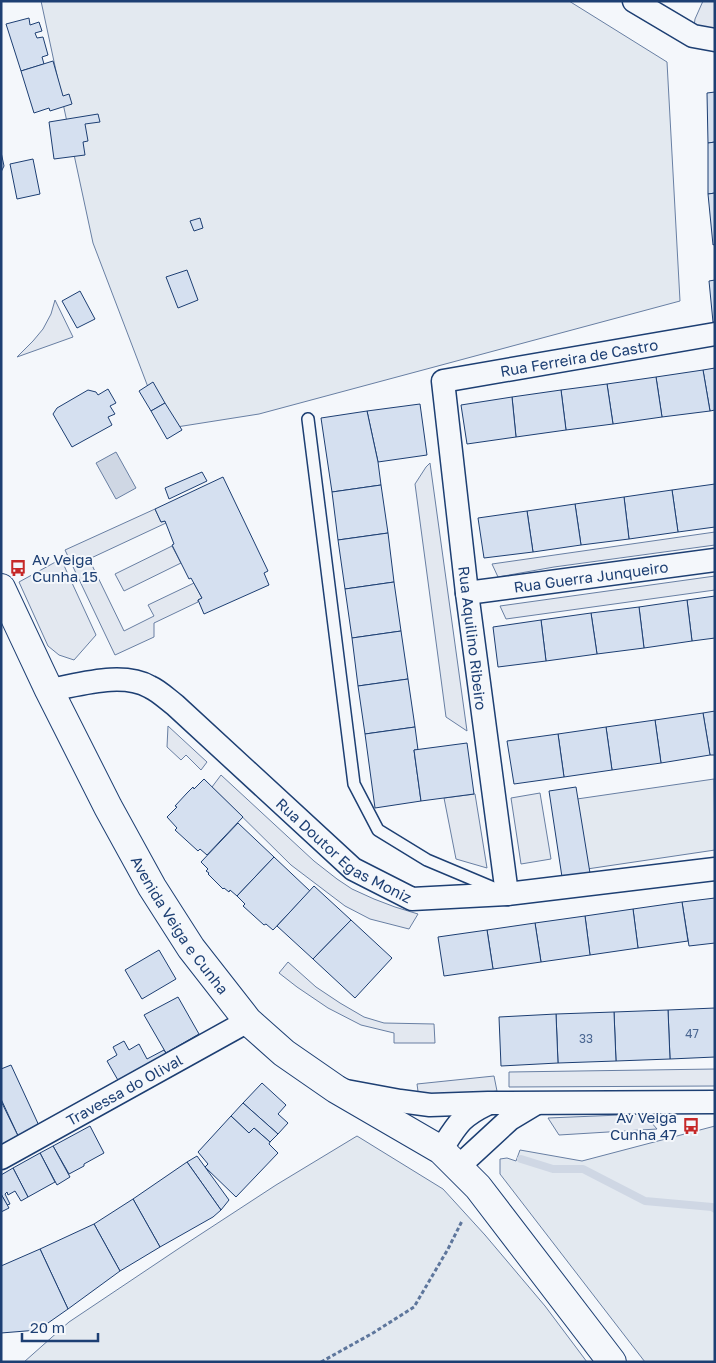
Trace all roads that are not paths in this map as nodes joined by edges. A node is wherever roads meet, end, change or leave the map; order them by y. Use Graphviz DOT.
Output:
graph roads {
  1 [pos="634,1"];
  2 [pos="715,40"];
  3 [pos="715,334"];
  4 [pos="443,381"];
  5 [pos="308,419"];
  6 [pos="715,560"];
  7 [pos="1,588"];
  8 [pos="467,593"];
  9 [pos="49,690"];
  10 [pos="715,869"];
  11 [pos="507,894"];
  12 [pos="248,1021"];
  13 [pos="336,1089"];
  14 [pos="715,1102"];
  15 [pos="488,1103"];
  16 [pos="536,1104"];
  17 [pos="1,1158"];
  18 [pos="450,1159"];
  19 [pos="612,1362"];
  1 -- 2 [label="street"];
  3 -- 4 [label="street, Rua Ferreira de Castro"];
  4 -- 8 [label="street, Rua Aquilino Ribeiro"];
  5 -- 11 [label="lane"];
  6 -- 8 [label="street, Rua Guerra Junqueiro"];
  7 -- 9 [label="street, Avenida Veiga e Cunha"];
  8 -- 11 [label="street, Rua Aquilino Ribeiro"];
  9 -- 11 [label="street, Rua Doutor Egas Moniz"];
  9 -- 12 [label="street, Avenida Veiga e Cunha"];
  10 -- 11 [label="street, Rua Doutor Egas Moniz"];
  12 -- 13 [label="street, Avenida Veiga e Cunha"];
  12 -- 17 [label="street, Travessa do Olival"];
  13 -- 15 [label="street, Avenida Veiga e Cunha"];
  13 -- 18 [label="street"];
  14 -- 16 [label="street, Avenida Veiga e Cunha"];
  15 -- 16 [label="street, Avenida Veiga e Cunha"];
  15 -- 18 [label="street"];
  16 -- 18 [label="street, Avenida Veiga e Cunha"];
  18 -- 19 [label="street"];
}
